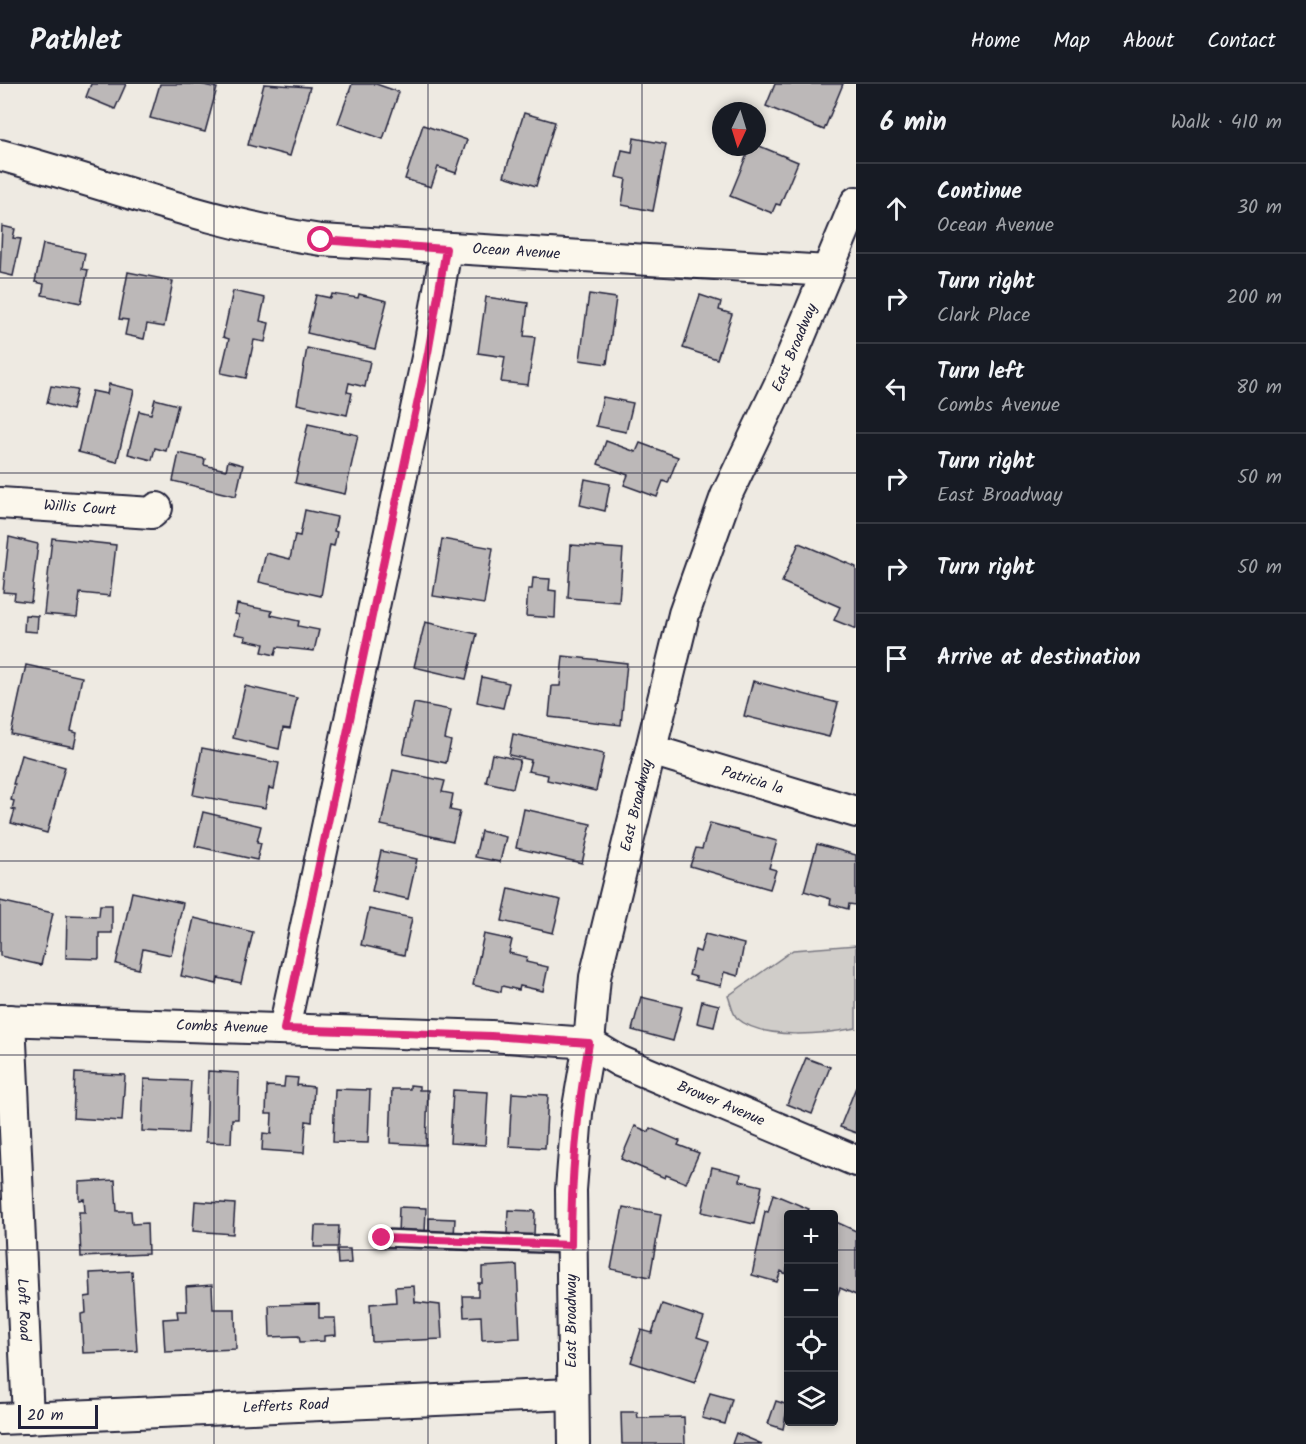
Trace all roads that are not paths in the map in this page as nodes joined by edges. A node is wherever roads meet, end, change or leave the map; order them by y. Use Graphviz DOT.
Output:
graph roads {
  1 [pos="0,155"];
  2 [pos="856,202"];
  3 [pos="446,249"];
  4 [pos="828,271"];
  5 [pos="0,502"];
  6 [pos="158,508"];
  7 [pos="651,750"];
  8 [pos="856,812"];
  9 [pos="5,1020"];
  10 [pos="284,1029"];
  11 [pos="589,1043"];
  12 [pos="856,1161"];
  13 [pos="382,1238"];
  14 [pos="571,1245"];
  15 [pos="572,1394"];
  16 [pos="14,1418"];
  17 [pos="574,1444"];
  1 -- 3 [label="street, Ocean Avenue"];
  2 -- 4 [label="street, East Broadway"];
  3 -- 4 [label="street, Ocean Avenue"];
  3 -- 10 [label="street"];
  4 -- 7 [label="street, East Broadway"];
  5 -- 6 [label="street, Willis Court"];
  7 -- 8 [label="street, Patricia la"];
  7 -- 11 [label="street, East Broadway"];
  9 -- 10 [label="street, Combs Avenue"];
  9 -- 16 [label="street, Loft Road"];
  10 -- 11 [label="street, Combs Avenue"];
  11 -- 12 [label="street, Brower Avenue"];
  11 -- 14 [label="street, East Broadway"];
  13 -- 14 [label="lane"];
  14 -- 15 [label="street, East Broadway"];
  15 -- 16 [label="street, Lefferts Road"];
  15 -- 17 [label="street, East Broadway"];
}
